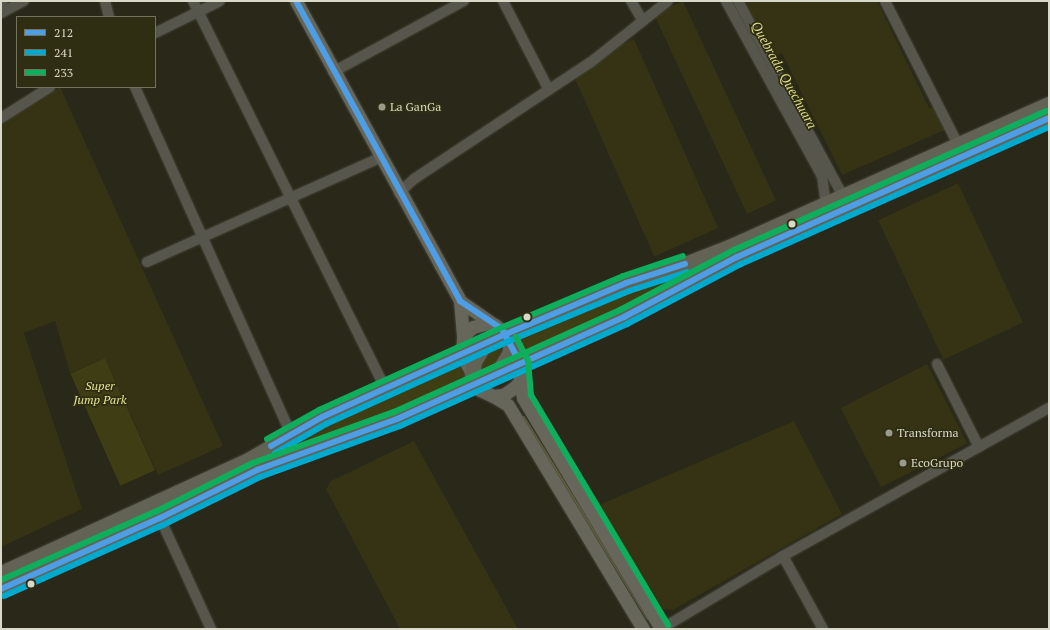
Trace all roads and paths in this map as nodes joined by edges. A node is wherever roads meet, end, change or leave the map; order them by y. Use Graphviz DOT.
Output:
graph roads {
  1 [pos="24,1"];
  2 [pos="105,1"];
  3 [pos="193,1"];
  4 [pos="220,1"];
  5 [pos="296,1"];
  6 [pos="464,1"];
  7 [pos="503,1"];
  8 [pos="631,1"];
  9 [pos="668,1"];
  10 [pos="726,1"];
  11 [pos="738,1"];
  12 [pos="885,1"];
  13 [pos="199,12"];
  14 [pos="1,13"];
  15 [pos="109,16"];
  16 [pos="644,21"];
  17 [pos="156,33"];
  18 [pos="333,72"];
  19 [pos="48,88"];
  20 [pos="135,88"];
  21 [pos="550,90"];
  22 [pos="1049,104"];
  23 [pos="1,118"];
  24 [pos="1049,118"];
  25 [pos="958,144"];
  26 [pos="380,158"];
  27 [pos="399,193"];
  28 [pos="843,196"];
  29 [pos="291,198"];
  30 [pos="826,203"];
  31 [pos="202,238"];
  32 [pos="147,262"];
  33 [pos="460,301"];
  34 [pos="504,334"];
  35 [pos="463,338"];
  36 [pos="485,344"];
  37 [pos="462,354"];
  38 [pos="520,363"];
  39 [pos="937,364"];
  40 [pos="498,372"];
  41 [pos="474,378"];
  42 [pos="520,381"];
  43 [pos="385,388"];
  44 [pos="493,396"];
  45 [pos="1049,408"];
  46 [pos="291,434"];
  47 [pos="979,447"];
  48 [pos="160,518"];
  49 [pos="783,556"];
  50 [pos="1,573"];
  51 [pos="1,589"];
  52 [pos="211,629"];
  53 [pos="643,629"];
  54 [pos="661,629"];
  55 [pos="823,629"];
  1 -- 14 [label="street"];
  2 -- 15 [label="street"];
  3 -- 13 [label="street"];
  4 -- 13 [label="street"];
  5 -- 18 [label="main road"];
  6 -- 18 [label="street"];
  7 -- 21 [label="street"];
  8 -- 16 [label="street"];
  9 -- 16 [label="street"];
  10 -- 30 [label="street"];
  11 -- 28 [label="street"];
  12 -- 25 [label="street"];
  13 -- 17 [label="street"];
  13 -- 29 [label="street"];
  16 -- 21 [label="street"];
  18 -- 26 [label="main road"];
  19 -- 23 [label="street"];
  20 -- 31 [label="street"];
  21 -- 27 [label="street"];
  22 -- 25 [label="highway"];
  24 -- 38 [label="highway"];
  25 -- 28 [label="highway"];
  26 -- 27 [label="main road"];
  26 -- 29 [label="street"];
  27 -- 33 [label="main road"];
  28 -- 30 [label="highway"];
  29 -- 31 [label="street"];
  29 -- 43 [label="street"];
  30 -- 34 [label="highway"];
  31 -- 32 [label="street"];
  31 -- 46 [label="street"];
  33 -- 34 [label="main road"];
  33 -- 35 [label="main road"];
  34 -- 35 [label="main road"];
  34 -- 36 [label="highway"];
  34 -- 38 [label="main road"];
  34 -- 40 [label="highway"];
  35 -- 37 [label="main road"];
  36 -- 37 [label="highway"];
  36 -- 41 [label="highway"];
  37 -- 41 [label="main road"];
  37 -- 43 [label="highway"];
  38 -- 40 [label="highway"];
  38 -- 42 [label="main road"];
  39 -- 47 [label="street"];
  40 -- 41 [label="highway"];
  41 -- 44 [label="main road"];
  41 -- 48 [label="highway"];
  42 -- 44 [label="main road"];
  42 -- 54 [label="main road"];
  43 -- 46 [label="highway"];
  44 -- 53 [label="main road"];
  45 -- 47 [label="street"];
  46 -- 50 [label="highway"];
  47 -- 49 [label="street"];
  48 -- 51 [label="highway"];
  48 -- 52 [label="street"];
  49 -- 54 [label="street"];
  49 -- 55 [label="street"];
}
